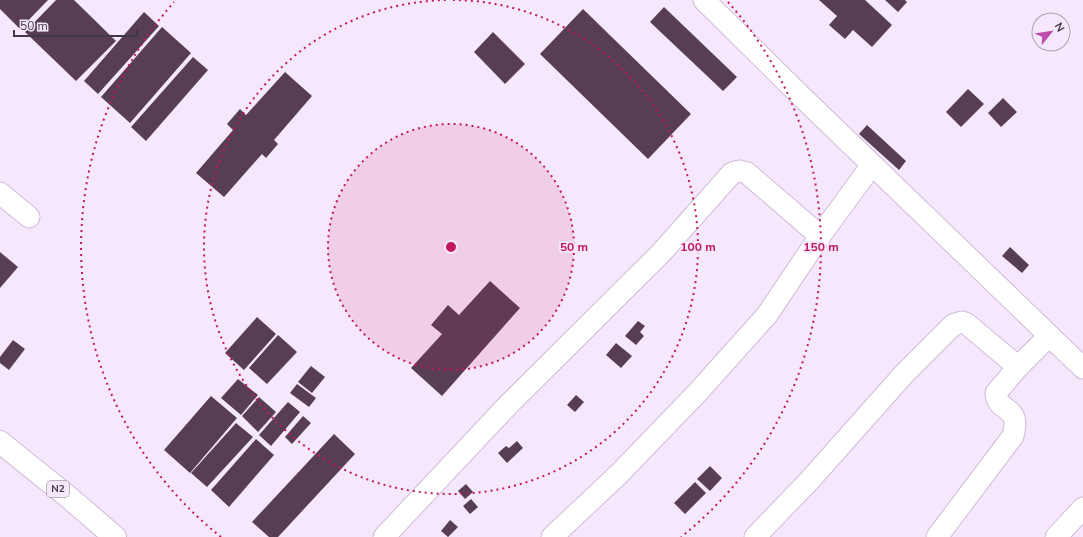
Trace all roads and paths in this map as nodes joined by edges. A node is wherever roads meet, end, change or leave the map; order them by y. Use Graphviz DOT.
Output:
graph roads {
  1 [pos="704,0"];
  2 [pos="872,165"];
  3 [pos="0,193"];
  4 [pos="29,217"];
  5 [pos="820,236"];
  6 [pos="1049,336"];
  7 [pos="1018,367"];
  8 [pos="1083,368"];
  9 [pos="0,442"];
  10 [pos="1083,508"];
  11 [pos="116,537"];
  12 [pos="384,537"];
  13 [pos="552,537"];
  14 [pos="755,537"];
  15 [pos="937,537"];
  16 [pos="1056,537"];
  1 -- 2 [label="street"];
  2 -- 5 [label="street"];
  2 -- 6 [label="street"];
  3 -- 4 [label="street"];
  5 -- 12 [label="street"];
  5 -- 13 [label="street"];
  6 -- 7 [label="street"];
  6 -- 8 [label="street"];
  7 -- 14 [label="street"];
  7 -- 15 [label="street"];
  9 -- 11 [label="highway, N2"];
  10 -- 16 [label="street"];
}
